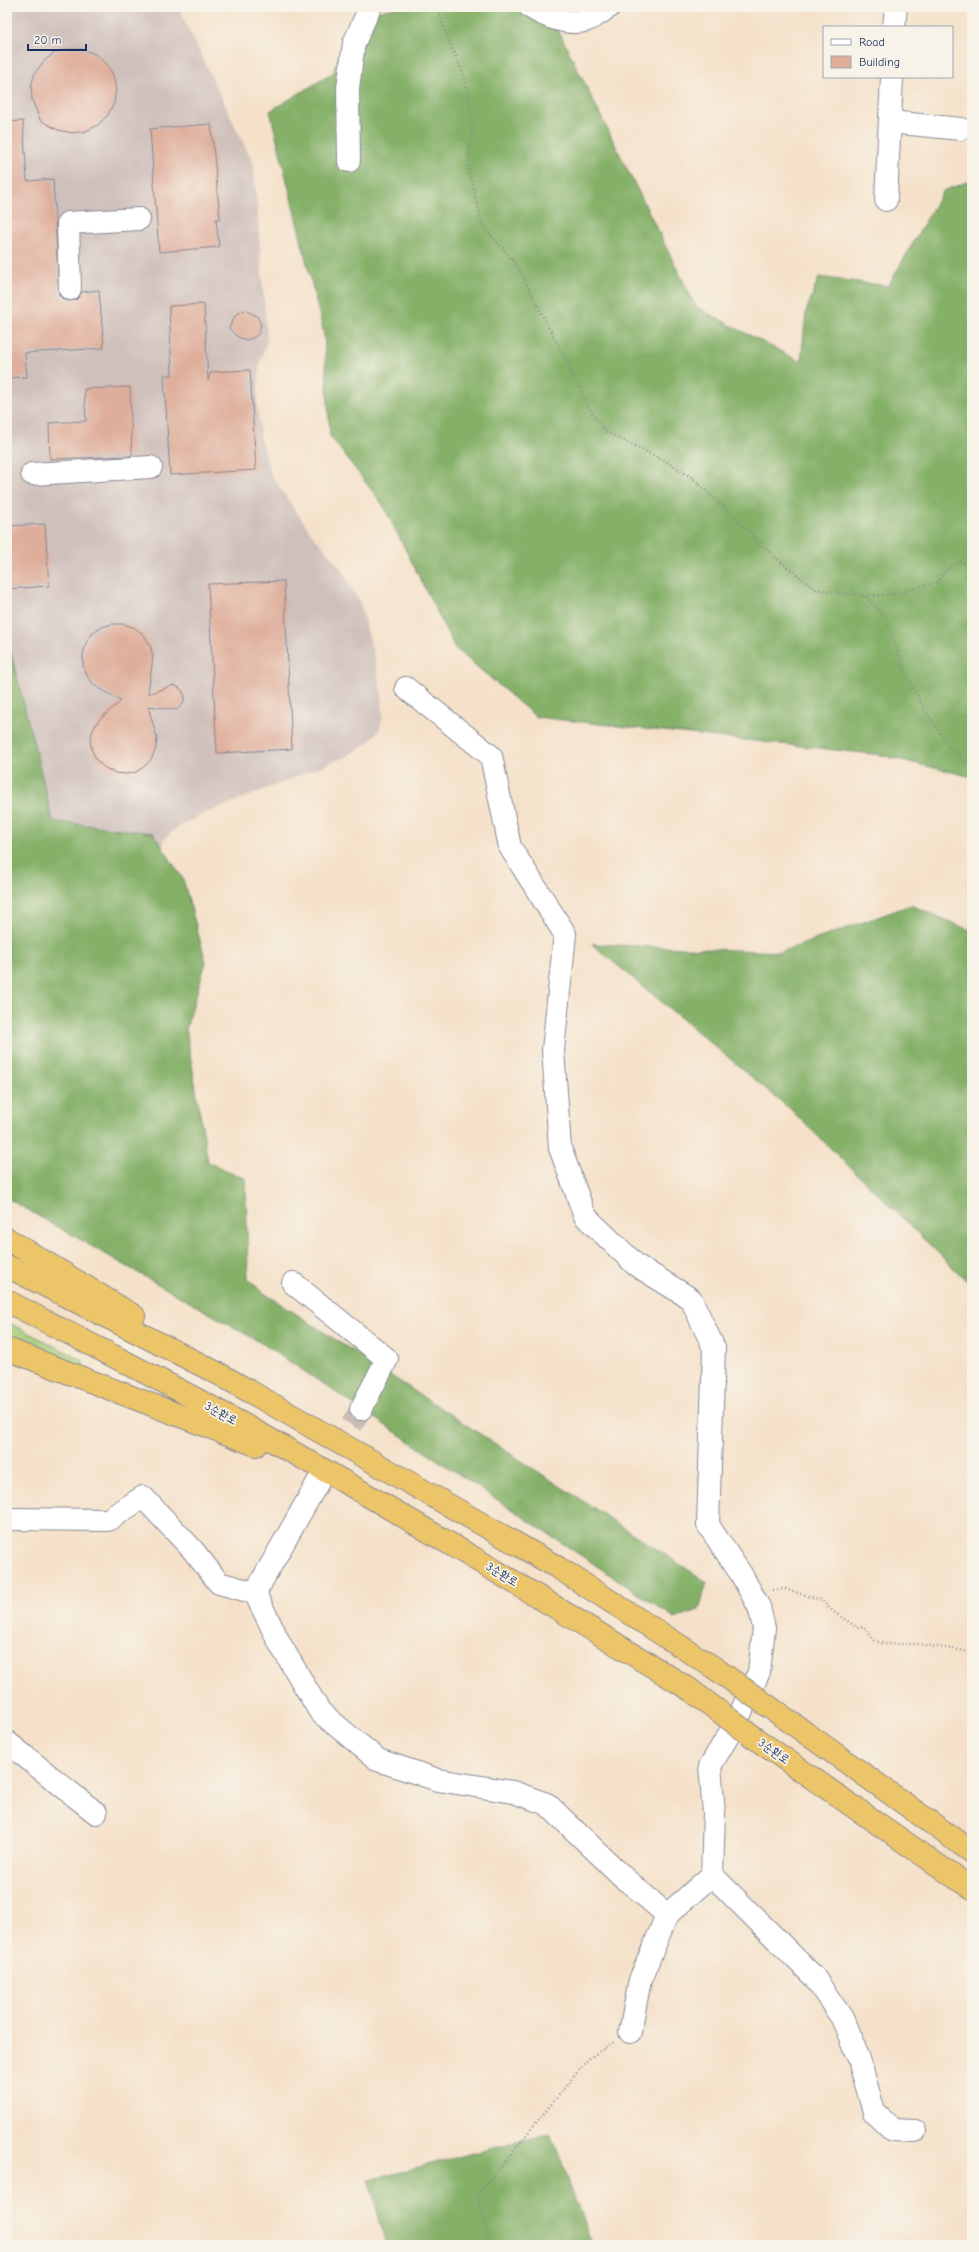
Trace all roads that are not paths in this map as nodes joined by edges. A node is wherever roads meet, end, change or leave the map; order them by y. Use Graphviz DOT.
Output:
graph roads {
  1 [pos="370,7"];
  2 [pos="530,7"];
  3 [pos="609,7"];
  4 [pos="896,7"];
  5 [pos="894,26"];
  6 [pos="892,78"];
  7 [pos="890,122"];
  8 [pos="961,129"];
  9 [pos="349,161"];
  10 [pos="886,200"];
  11 [pos="139,219"];
  12 [pos="70,289"];
  13 [pos="152,467"];
  14 [pos="32,474"];
  15 [pos="406,688"];
  16 [pos="7,1239"];
  17 [pos="7,1266"];
  18 [pos="294,1283"];
  19 [pos="7,1301"];
  20 [pos="7,1349"];
  21 [pos="361,1409"];
  22 [pos="327,1479"];
  23 [pos="7,1519"];
  24 [pos="473,1519"];
  25 [pos="255,1593"];
  26 [pos="7,1742"];
  27 [pos="96,1813"];
  28 [pos="972,1852"];
  29 [pos="712,1876"];
  30 [pos="972,1890"];
  31 [pos="667,1915"];
  32 [pos="630,2032"];
  33 [pos="915,2131"];
  1 -- 9 [label="street"];
  2 -- 3 [label="street"];
  4 -- 5 [label="street"];
  6 -- 7 [label="street"];
  7 -- 8 [label="street"];
  7 -- 10 [label="street"];
  11 -- 12 [label="street"];
  13 -- 14 [label="street"];
  15 -- 29 [label="street"];
  16 -- 24 [label="highway"];
  17 -- 24 [label="highway"];
  18 -- 21 [label="street"];
  19 -- 22 [label="highway, 3순환로"];
  20 -- 22 [label="highway"];
  22 -- 25 [label="street"];
  22 -- 30 [label="highway, 3순환로, bridge"];
  23 -- 25 [label="street"];
  24 -- 28 [label="highway, bridge"];
  25 -- 31 [label="street"];
  26 -- 27 [label="street"];
  29 -- 31 [label="street"];
  29 -- 33 [label="street"];
  31 -- 32 [label="street"];
}
